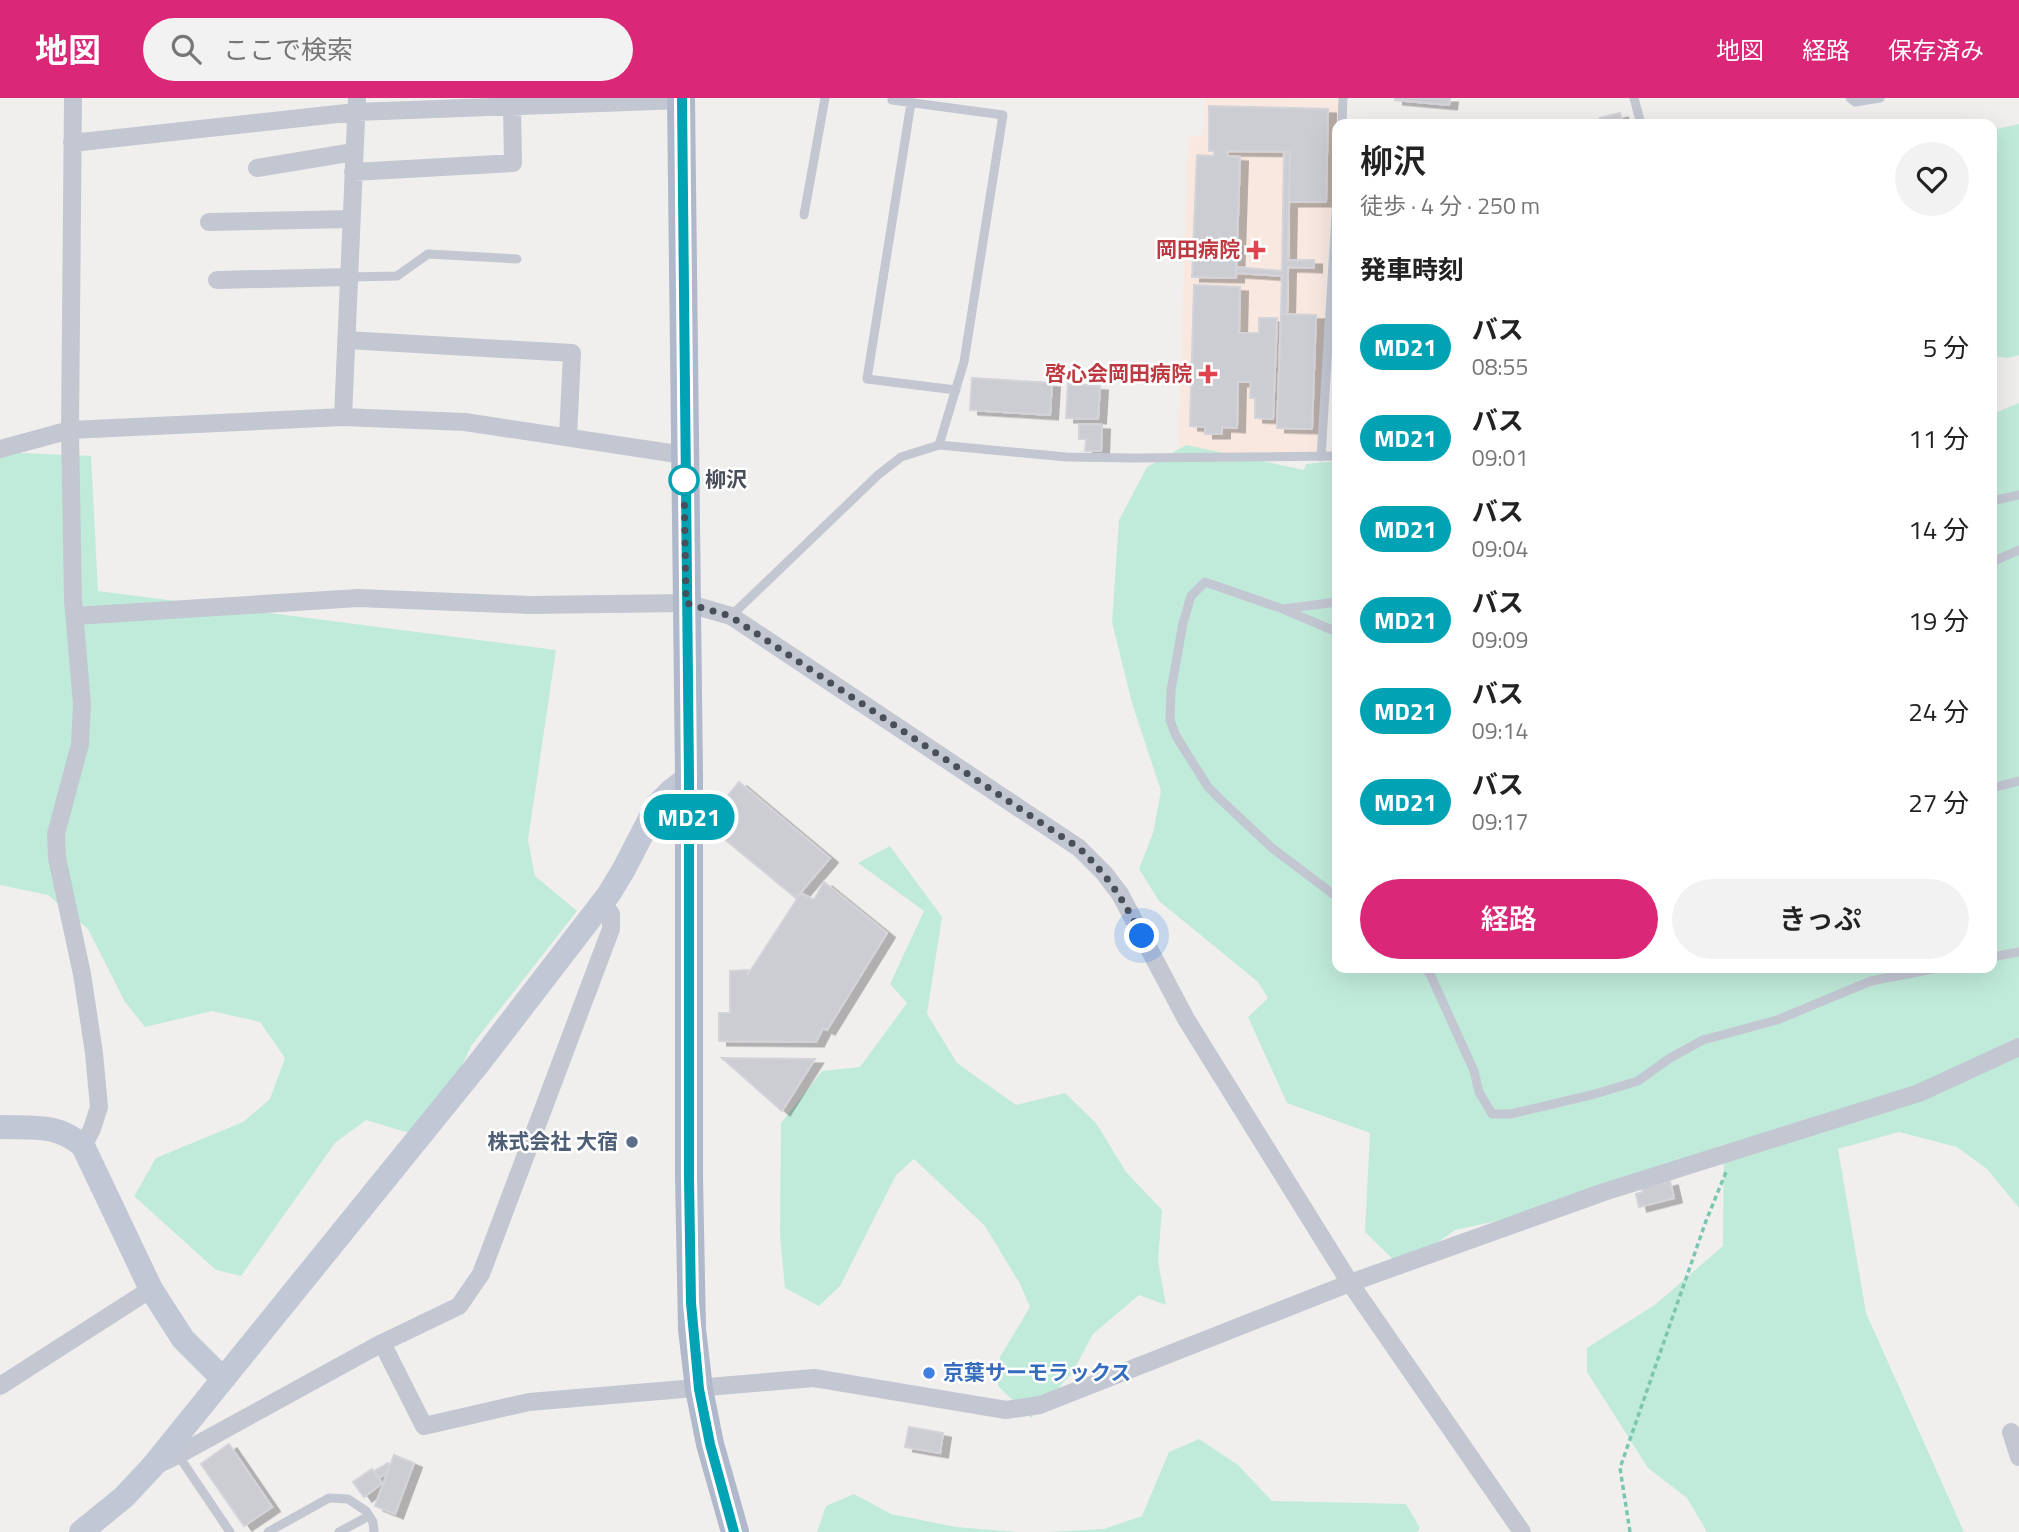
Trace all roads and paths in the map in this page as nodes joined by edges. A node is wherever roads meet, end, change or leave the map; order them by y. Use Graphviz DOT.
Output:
graph roads {
  1 [pos="73,98"];
  2 [pos="825,98"];
  3 [pos="892,98"];
  4 [pos="1343,98"];
  5 [pos="1634,98"];
  6 [pos="1850,98"];
  7 [pos="1880,98"];
  8 [pos="682,99"];
  9 [pos="911,103"];
  10 [pos="356,105"];
  11 [pos="512,106"];
  12 [pos="1342,119"];
  13 [pos="1640,119"];
  14 [pos="72,143"];
  15 [pos="354,152"];
  16 [pos="257,168"];
  17 [pos="354,172"];
  18 [pos="804,215"];
  19 [pos="351,219"];
  20 [pos="209,222"];
  21 [pos="517,258"];
  22 [pos="349,277"];
  23 [pos="217,280"];
  24 [pos="1332,280"];
  25 [pos="347,340"];
  26 [pos="956,390"];
  27 [pos="343,417"];
  28 [pos="70,430"];
  29 [pos="568,437"];
  30 [pos="939,445"];
  31 [pos="0,449"];
  32 [pos="684,455"];
  33 [pos="1332,456"];
  34 [pos="1321,457"];
  35 [pos="2019,495"];
  36 [pos="1997,500"];
  37 [pos="2019,550"];
  38 [pos="1997,558"];
  39 [pos="686,603"];
  40 [pos="1332,603"];
  41 [pos="1283,609"];
  42 [pos="75,616"];
  43 [pos="730,616"];
  44 [pos="1332,630"];
  45 [pos="689,778"];
  46 [pos="2019,781"];
  47 [pos="1997,787"];
  48 [pos="1332,893"];
  49 [pos="602,903"];
  50 [pos="2019,951"];
  51 [pos="1997,956"];
  52 [pos="1429,973"];
  53 [pos="1913,973"];
  54 [pos="2019,1047"];
  55 [pos="0,1127"];
  56 [pos="83,1146"];
  57 [pos="1735,1152"];
  58 [pos="1350,1283"];
  59 [pos="151,1289"];
  60 [pos="382,1343"];
  61 [pos="223,1379"];
  62 [pos="0,1386"];
  63 [pos="699,1389"];
  64 [pos="2011,1432"];
  65 [pos="178,1455"];
  66 [pos="2019,1457"];
  67 [pos="152,1467"];
  68 [pos="369,1516"];
  69 [pos="81,1532"];
  70 [pos="230,1532"];
  71 [pos="268,1532"];
  72 [pos="340,1532"];
  73 [pos="374,1532"];
  74 [pos="734,1532"];
  75 [pos="1522,1532"];
  76 [pos="1630,1532"];
  1 -- 14 [label="street"];
  2 -- 18 [label="lane"];
  3 -- 9 [label="lane"];
  4 -- 12 [label="lane"];
  5 -- 13 [label="lane"];
  6 -- 7 [label="lane"];
  8 -- 11 [label="street"];
  8 -- 32 [label="main road"];
  9 -- 26 [label="lane"];
  9 -- 26 [label="lane"];
  10 -- 11 [label="street"];
  10 -- 14 [label="street"];
  10 -- 15 [label="street"];
  11 -- 17 [label="street"];
  14 -- 28 [label="street"];
  15 -- 16 [label="street"];
  15 -- 17 [label="street"];
  17 -- 19 [label="street"];
  19 -- 20 [label="street"];
  19 -- 22 [label="street"];
  21 -- 22 [label="lane"];
  22 -- 23 [label="street"];
  22 -- 25 [label="street"];
  24 -- 34 [label="lane"];
  25 -- 27 [label="street"];
  25 -- 29 [label="street"];
  26 -- 30 [label="lane"];
  27 -- 28 [label="street"];
  27 -- 29 [label="street"];
  28 -- 31 [label="street"];
  28 -- 42 [label="street"];
  29 -- 32 [label="street"];
  30 -- 34 [label="lane"];
  30 -- 43 [label="lane"];
  32 -- 39 [label="main road"];
  33 -- 34 [label="lane"];
  35 -- 36 [label="lane"];
  37 -- 38 [label="lane"];
  39 -- 42 [label="street"];
  39 -- 43 [label="street"];
  39 -- 45 [label="main road"];
  40 -- 41 [label="lane"];
  41 -- 44 [label="lane"];
  41 -- 48 [label="lane"];
  42 -- 56 [label="street"];
  43 -- 58 [label="street"];
  45 -- 49 [label="street"];
  45 -- 63 [label="main road"];
  46 -- 47 [label="lane"];
  49 -- 60 [label="street"];
  49 -- 61 [label="street"];
  50 -- 51 [label="lane"];
  52 -- 53 [label="lane"];
  54 -- 57 [label="street"];
  55 -- 56 [label="street"];
  56 -- 59 [label="street"];
  57 -- 58 [label="street"];
  57 -- 76 [label="path"];
  58 -- 63 [label="street"];
  58 -- 75 [label="street"];
  59 -- 61 [label="street"];
  59 -- 62 [label="street"];
  60 -- 63 [label="street"];
  60 -- 65 [label="street"];
  61 -- 67 [label="street"];
  63 -- 74 [label="main road"];
  64 -- 66 [label="street"];
  65 -- 67 [label="street"];
  65 -- 70 [label="lane"];
  67 -- 69 [label="street"];
  68 -- 71 [label="lane"];
  68 -- 72 [label="lane"];
  68 -- 73 [label="lane"];
}
